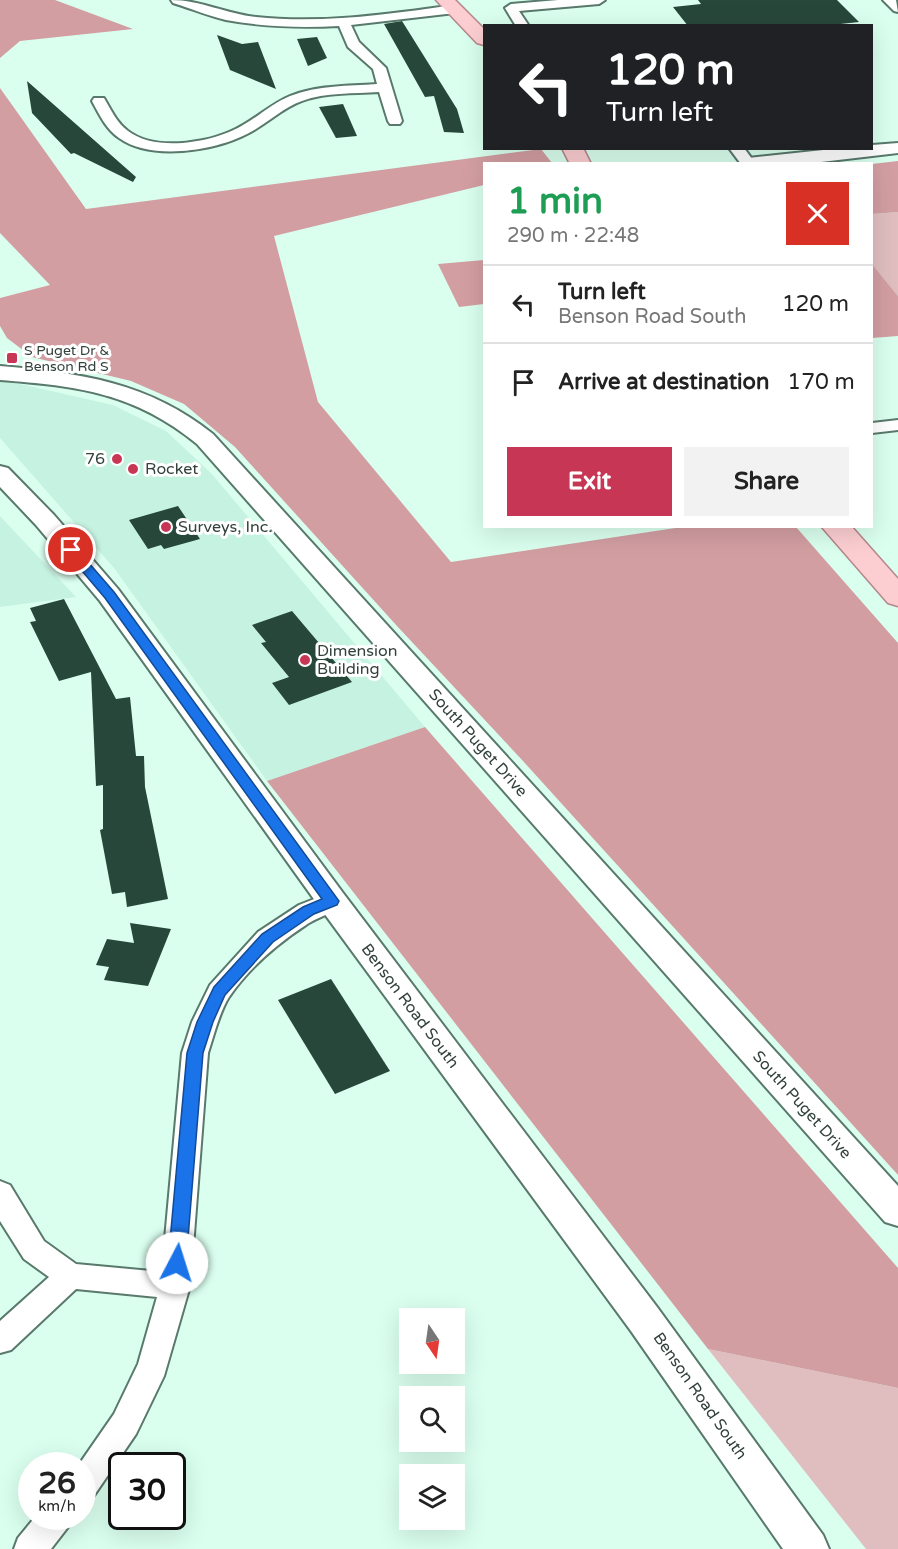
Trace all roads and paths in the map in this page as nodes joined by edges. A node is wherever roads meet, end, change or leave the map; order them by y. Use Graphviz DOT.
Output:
graph roads {
  1 [pos="177,0"];
  2 [pos="599,0"];
  3 [pos="889,0"];
  4 [pos="450,4"];
  5 [pos="898,8"];
  6 [pos="344,23"];
  7 [pos="522,24"];
  8 [pos="483,38"];
  9 [pos="385,87"];
  10 [pos="99,101"];
  11 [pos="395,121"];
  12 [pos="898,148"];
  13 [pos="767,162"];
  14 [pos="0,373"];
  15 [pos="898,425"];
  16 [pos="873,428"];
  17 [pos="0,473"];
  18 [pos="837,528"];
  19 [pos="898,597"];
  20 [pos="332,901"];
  21 [pos="0,1192"];
  22 [pos="898,1212"];
  23 [pos="70,1275"];
  24 [pos="175,1286"];
  25 [pos="0,1340"];
  26 [pos="96,1466"];
  27 [pos="46,1530"];
  28 [pos="30,1549"];
  29 [pos="808,1549"];
  1 -- 6 [label="street"];
  2 -- 7 [label="street"];
  3 -- 5 [label="street"];
  4 -- 6 [label="street"];
  4 -- 8 [label="main road"];
  6 -- 9 [label="street"];
  9 -- 10 [label="street"];
  9 -- 11 [label="street"];
  12 -- 13 [label="street"];
  14 -- 22 [label="street, South Puget Drive"];
  15 -- 16 [label="street"];
  17 -- 20 [label="street, Benson Road South"];
  18 -- 19 [label="main road"];
  20 -- 24 [label="street"];
  20 -- 29 [label="street, Benson Road South"];
  21 -- 23 [label="street"];
  23 -- 24 [label="street"];
  23 -- 25 [label="street"];
  24 -- 26 [label="street"];
  27 -- 28 [label="street"];
}
